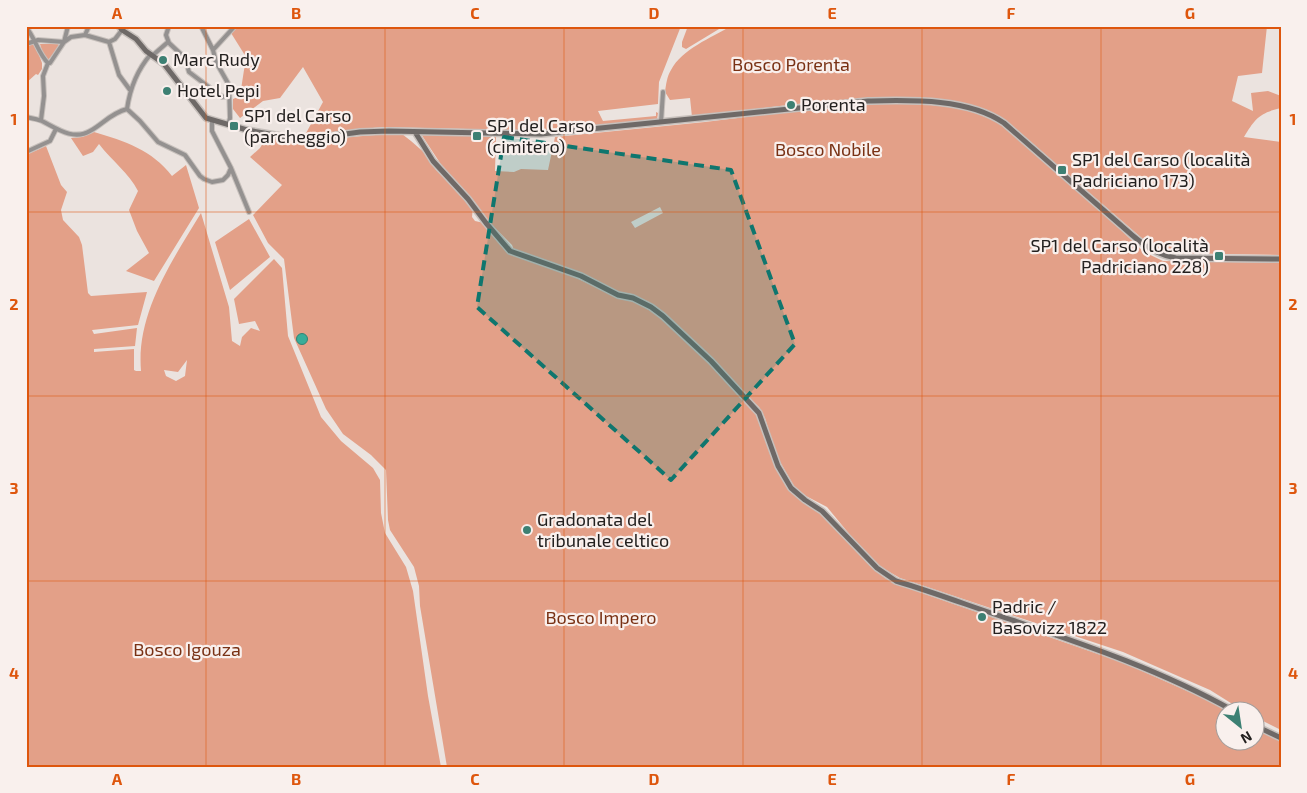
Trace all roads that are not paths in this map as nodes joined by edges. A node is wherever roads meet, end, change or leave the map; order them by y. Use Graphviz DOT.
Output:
graph roads {
  1 [pos="68,26"];
  2 [pos="89,26"];
  3 [pos="169,26"];
  4 [pos="201,26"];
  5 [pos="235,26"];
  6 [pos="26,27"];
  7 [pos="121,28"];
  8 [pos="85,35"];
  9 [pos="36,40"];
  10 [pos="64,42"];
  11 [pos="109,42"];
  12 [pos="168,42"];
  13 [pos="26,44"];
  14 [pos="213,50"];
  15 [pos="152,55"];
  16 [pos="48,64"];
  17 [pos="130,90"];
  18 [pos="663,92"];
  19 [pos="228,96"];
  20 [pos="127,109"];
  21 [pos="26,117"];
  22 [pos="41,120"];
  23 [pos="212,121"];
  24 [pos="661,123"];
  25 [pos="228,125"];
  26 [pos="56,129"];
  27 [pos="414,132"];
  28 [pos="26,152"];
  29 [pos="231,168"];
  30 [pos="249,212"];
  31 [pos="1281,259"];
  32 [pos="1214,701"];
  33 [pos="1264,730"];
  34 [pos="1281,738"];
  1 -- 10 [label="street"];
  2 -- 8 [label="street"];
  3 -- 12 [label="street"];
  4 -- 14 [label="street"];
  5 -- 14 [label="street"];
  6 -- 9 [label="street"];
  7 -- 11 [label="street"];
  7 -- 15 [label="main road"];
  8 -- 10 [label="street"];
  8 -- 11 [label="street"];
  9 -- 10 [label="street"];
  9 -- 13 [label="street"];
  9 -- 16 [label="street"];
  10 -- 16 [label="street"];
  11 -- 17 [label="street"];
  12 -- 15 [label="street"];
  12 -- 19 [label="street"];
  14 -- 19 [label="street"];
  15 -- 17 [label="street"];
  15 -- 23 [label="main road"];
  16 -- 22 [label="street"];
  17 -- 20 [label="street"];
  18 -- 24 [label="street"];
  19 -- 25 [label="street"];
  20 -- 26 [label="street"];
  20 -- 29 [label="street"];
  21 -- 22 [label="street"];
  22 -- 26 [label="street"];
  23 -- 25 [label="main road"];
  23 -- 29 [label="street"];
  24 -- 27 [label="main road"];
  24 -- 31 [label="main road"];
  25 -- 27 [label="main road"];
  26 -- 28 [label="street"];
  27 -- 32 [label="main road"];
  29 -- 30 [label="street"];
  33 -- 34 [label="main road"];
}
